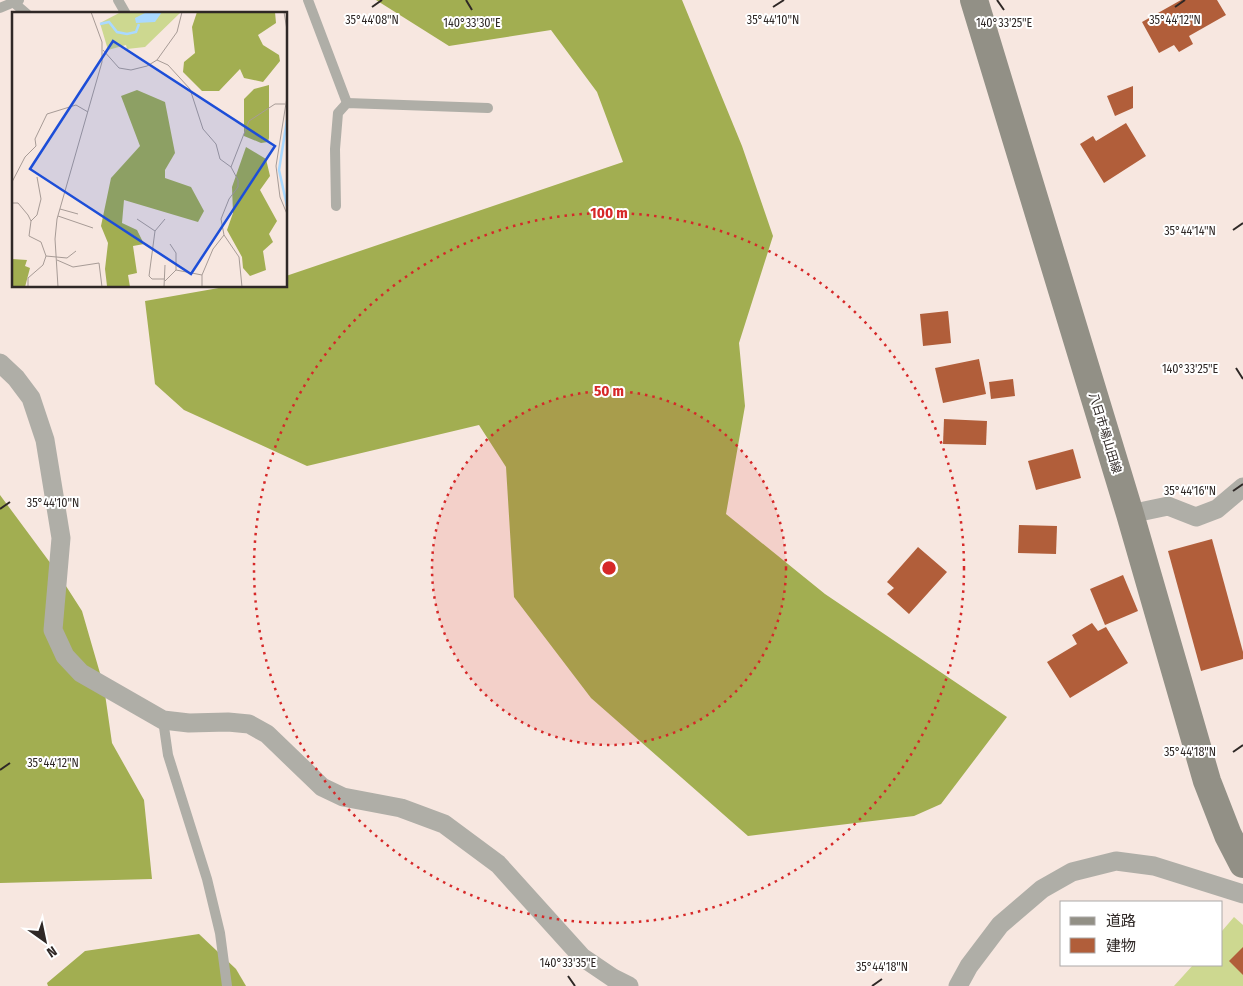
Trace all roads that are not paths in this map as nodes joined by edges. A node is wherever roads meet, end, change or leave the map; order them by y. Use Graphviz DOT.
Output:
graph roads {
  1 [pos="118,0"];
  2 [pos="308,0"];
  3 [pos="974,0"];
  4 [pos="16,1"];
  5 [pos="0,8"];
  6 [pos="25,12"];
  7 [pos="125,12"];
  8 [pos="347,103"];
  9 [pos="488,108"];
  10 [pos="336,206"];
  11 [pos="0,363"];
  12 [pos="1243,487"];
  13 [pos="1130,514"];
  14 [pos="163,720"];
  15 [pos="1243,864"];
  16 [pos="1243,894"];
  17 [pos="227,986"];
  18 [pos="629,986"];
  19 [pos="958,986"];
  1 -- 7 [label="lane"];
  2 -- 8 [label="lane"];
  3 -- 13 [label="main road, 八日市場山田線"];
  4 -- 5 [label="lane"];
  4 -- 6 [label="lane"];
  8 -- 9 [label="lane"];
  8 -- 10 [label="lane"];
  11 -- 14 [label="street"];
  12 -- 13 [label="street"];
  13 -- 15 [label="main road, 八日市場山田線"];
  14 -- 17 [label="lane"];
  14 -- 18 [label="street"];
  16 -- 19 [label="street"];
}
